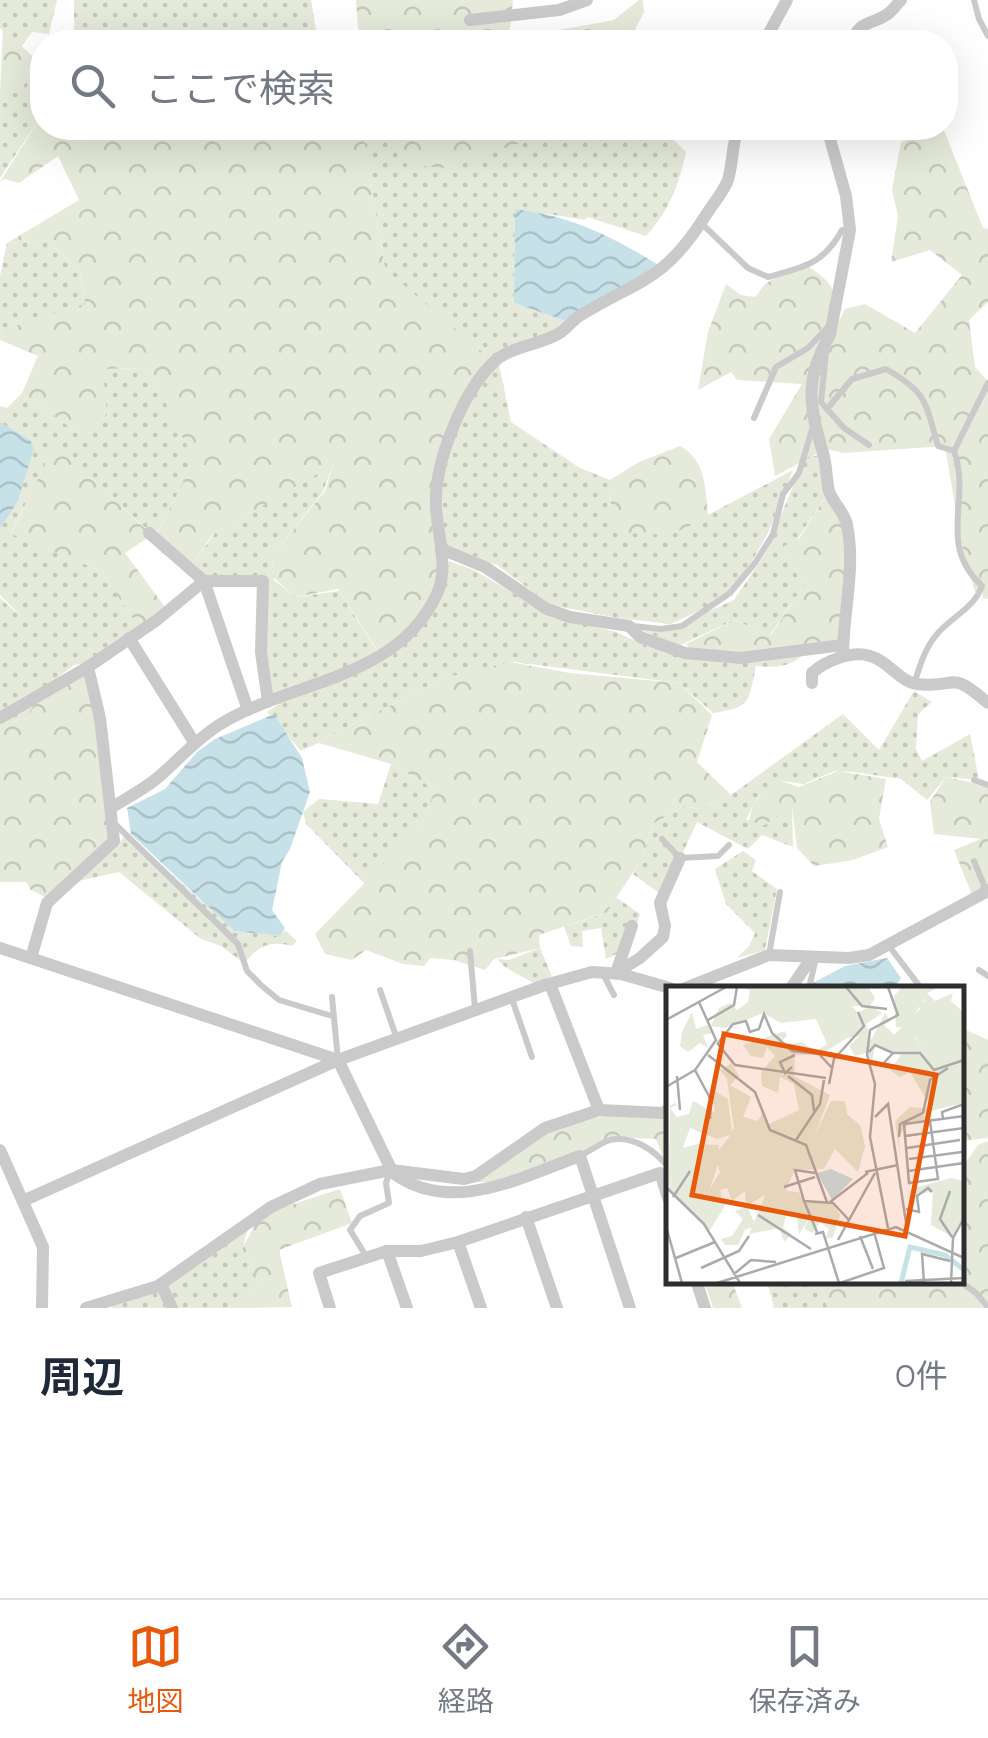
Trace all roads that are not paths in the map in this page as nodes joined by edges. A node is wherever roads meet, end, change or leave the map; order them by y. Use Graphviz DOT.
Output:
graph roads {
  1 [pos="587,0"];
  2 [pos="787,0"];
  3 [pos="901,0"];
  4 [pos="974,0"];
  5 [pos="470,20"];
  6 [pos="771,30"];
  7 [pos="856,30"];
  8 [pos="988,36"];
  9 [pos="736,140"];
  10 [pos="830,140"];
  11 [pos="700,223"];
  12 [pos="850,230"];
  13 [pos="831,330"];
  14 [pos="988,384"];
  15 [pos="827,409"];
  16 [pos="754,418"];
  17 [pos="813,424"];
  18 [pos="869,444"];
  19 [pos="954,451"];
  20 [pos="149,533"];
  21 [pos="441,549"];
  22 [pos="204,580"];
  23 [pos="629,626"];
  24 [pos="130,638"];
  25 [pos="843,651"];
  26 [pos="88,667"];
  27 [pos="812,683"];
  28 [pos="914,684"];
  29 [pos="268,702"];
  30 [pos="988,703"];
  31 [pos="248,710"];
  32 [pos="0,718"];
  33 [pos="194,742"];
  34 [pos="974,780"];
  35 [pos="988,785"];
  36 [pos="112,814"];
  37 [pos="662,839"];
  38 [pos="729,846"];
  39 [pos="680,858"];
  40 [pos="974,862"];
  41 [pos="988,891"];
  42 [pos="780,892"];
  43 [pos="632,926"];
  44 [pos="888,945"];
  45 [pos="0,948"];
  46 [pos="470,951"];
  47 [pos="769,956"];
  48 [pos="814,957"];
  49 [pos="31,958"];
  50 [pos="979,970"];
  51 [pos="610,973"];
  52 [pos="988,976"];
  53 [pos="550,984"];
  54 [pos="691,986"];
  55 [pos="792,986"];
  56 [pos="809,986"];
  57 [pos="919,986"];
  58 [pos="666,989"];
  59 [pos="380,990"];
  60 [pos="614,995"];
  61 [pos="332,997"];
  62 [pos="512,998"];
  63 [pos="475,1010"];
  64 [pos="332,1016"];
  65 [pos="397,1038"];
  66 [pos="532,1057"];
  67 [pos="338,1060"];
  68 [pos="599,1110"];
  69 [pos="666,1111"];
  70 [pos="0,1150"];
  71 [pos="580,1156"];
  72 [pos="666,1164"];
  73 [pos="391,1170"];
  74 [pos="666,1192"];
  75 [pos="592,1195"];
  76 [pos="24,1200"];
  77 [pos="526,1217"];
  78 [pos="458,1242"];
  79 [pos="387,1251"];
  80 [pos="366,1256"];
  81 [pos="697,1283"];
  82 [pos="962,1283"];
  83 [pos="162,1284"];
  84 [pos="988,1307"];
  85 [pos="42,1308"];
  86 [pos="86,1308"];
  87 [pos="172,1308"];
  88 [pos="330,1308"];
  89 [pos="406,1308"];
  90 [pos="481,1308"];
  91 [pos="558,1308"];
  92 [pos="630,1308"];
  93 [pos="705,1308"];
  1 -- 5 [label="street"];
  2 -- 6 [label="street"];
  3 -- 7 [label="street"];
  4 -- 8 [label="lane"];
  9 -- 11 [label="street"];
  10 -- 12 [label="street"];
  11 -- 12 [label="lane"];
  11 -- 21 [label="street"];
  12 -- 13 [label="street"];
  13 -- 15 [label="lane"];
  13 -- 16 [label="lane"];
  13 -- 17 [label="street"];
  14 -- 19 [label="lane"];
  15 -- 18 [label="lane"];
  15 -- 19 [label="lane"];
  17 -- 23 [label="lane"];
  17 -- 25 [label="street"];
  19 -- 28 [label="lane"];
  20 -- 22 [label="street"];
  21 -- 23 [label="street"];
  21 -- 29 [label="street"];
  22 -- 24 [label="street"];
  22 -- 29 [label="street"];
  22 -- 31 [label="street"];
  23 -- 25 [label="street"];
  24 -- 26 [label="street"];
  24 -- 33 [label="street"];
  25 -- 27 [label="street"];
  25 -- 28 [label="street"];
  26 -- 32 [label="street"];
  26 -- 36 [label="street"];
  28 -- 30 [label="street"];
  29 -- 31 [label="street"];
  31 -- 33 [label="street"];
  33 -- 36 [label="street"];
  34 -- 35 [label="lane"];
  36 -- 49 [label="street"];
  36 -- 64 [label="lane"];
  37 -- 39 [label="lane"];
  38 -- 39 [label="lane"];
  39 -- 51 [label="street"];
  40 -- 41 [label="lane"];
  41 -- 44 [label="street"];
  42 -- 47 [label="lane"];
  43 -- 51 [label="street"];
  44 -- 48 [label="street"];
  44 -- 57 [label="lane"];
  45 -- 49 [label="street"];
  46 -- 63 [label="lane"];
  47 -- 48 [label="street"];
  47 -- 54 [label="street"];
  48 -- 55 [label="street"];
  48 -- 56 [label="lane"];
  49 -- 67 [label="street"];
  50 -- 52 [label="lane"];
  51 -- 53 [label="street"];
  51 -- 58 [label="street"];
  51 -- 60 [label="lane"];
  53 -- 62 [label="street"];
  53 -- 68 [label="street"];
  59 -- 65 [label="lane"];
  61 -- 64 [label="lane"];
  62 -- 63 [label="street"];
  62 -- 66 [label="lane"];
  63 -- 65 [label="street"];
  64 -- 67 [label="lane"];
  65 -- 67 [label="street"];
  67 -- 73 [label="street"];
  67 -- 76 [label="street"];
  68 -- 69 [label="street"];
  68 -- 73 [label="street"];
  70 -- 76 [label="street"];
  71 -- 72 [label="lane"];
  71 -- 73 [label="street"];
  71 -- 75 [label="street"];
  73 -- 80 [label="lane"];
  73 -- 83 [label="street"];
  74 -- 75 [label="street"];
  75 -- 77 [label="street"];
  75 -- 92 [label="street"];
  76 -- 85 [label="street"];
  77 -- 78 [label="street"];
  77 -- 91 [label="street"];
  78 -- 79 [label="street"];
  78 -- 90 [label="street"];
  79 -- 80 [label="street"];
  79 -- 89 [label="street"];
  80 -- 88 [label="street"];
  81 -- 93 [label="street"];
  82 -- 84 [label="lane"];
  83 -- 86 [label="street"];
  83 -- 87 [label="street"];
}
